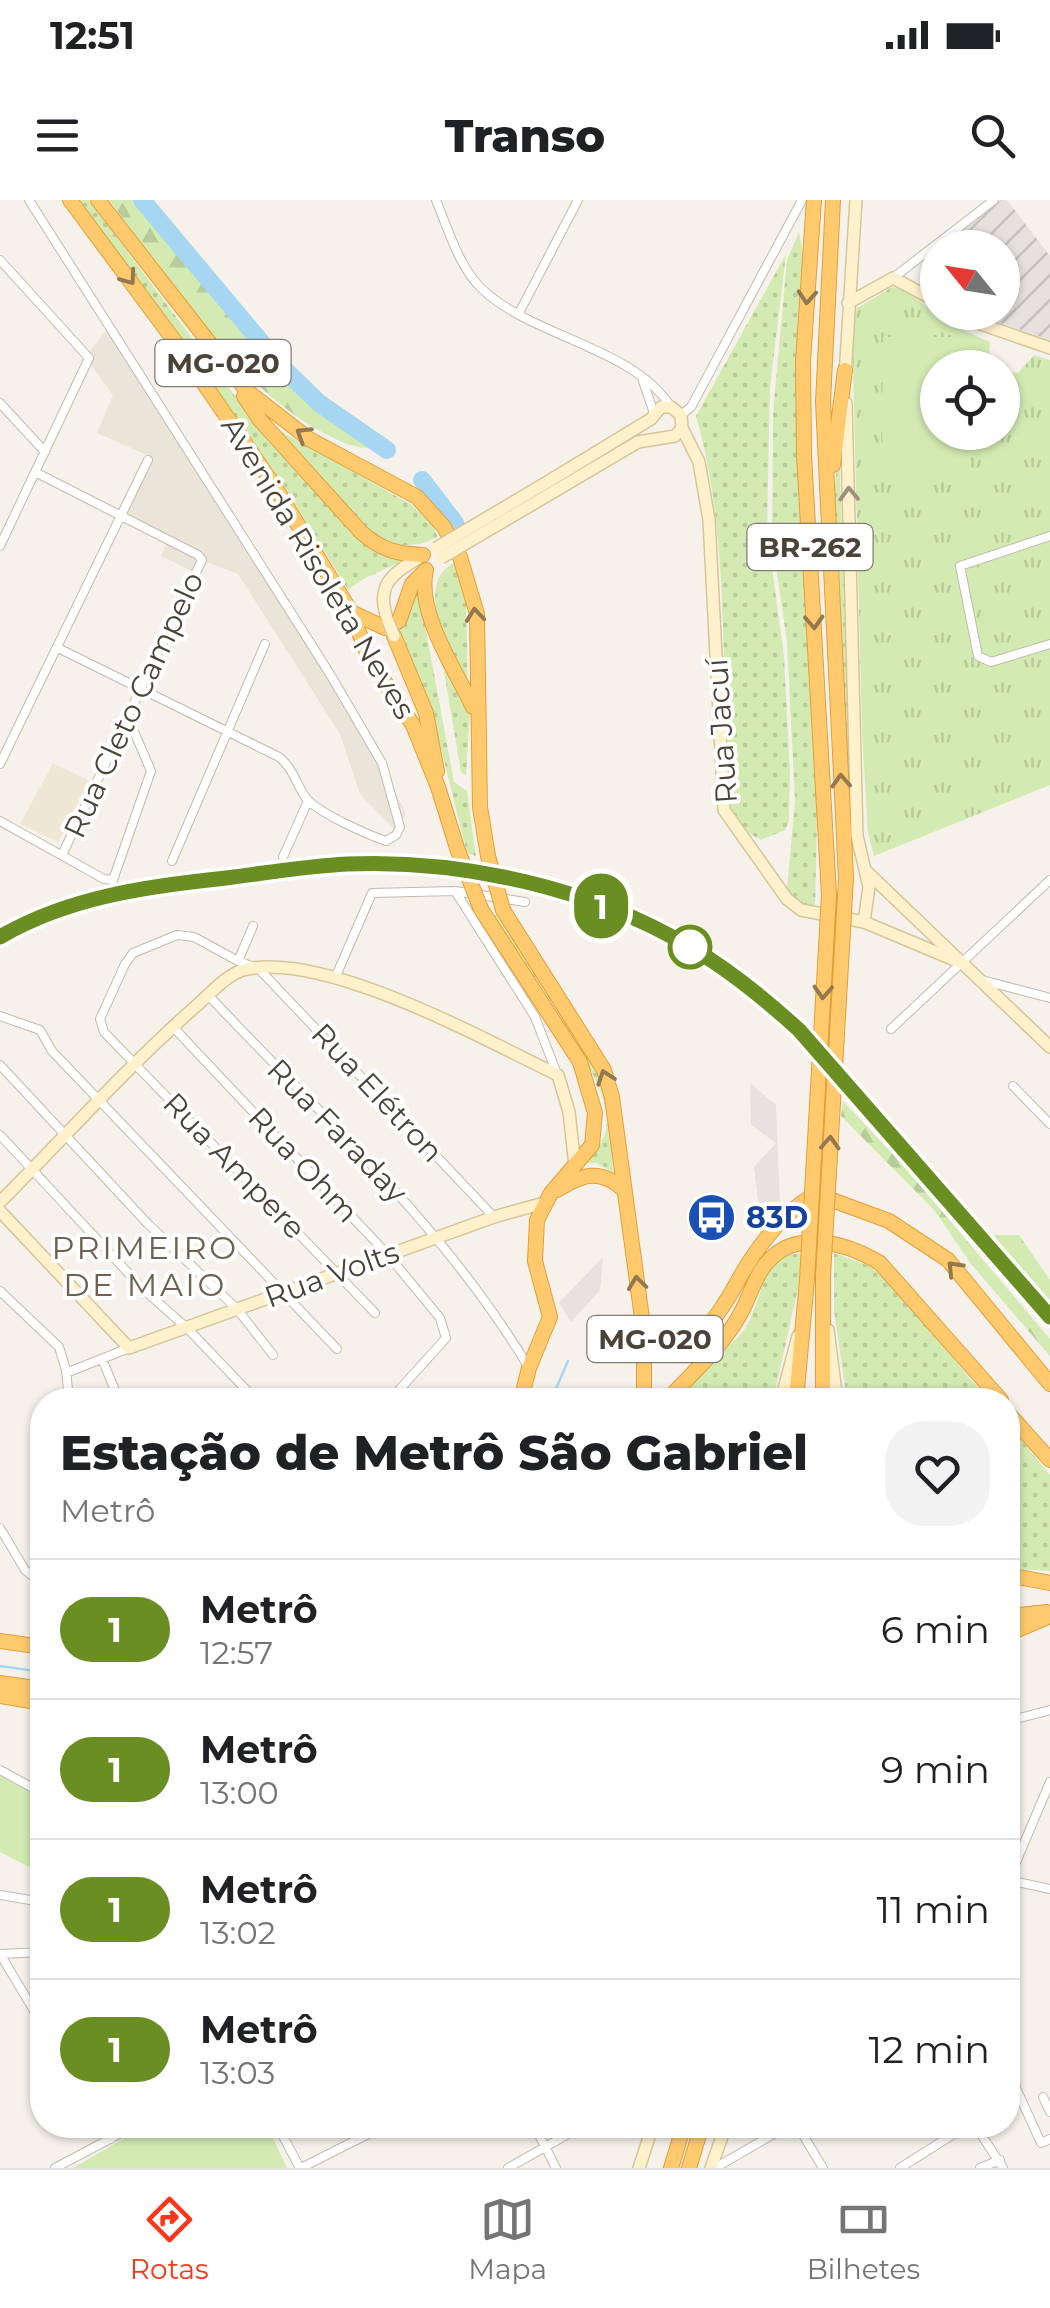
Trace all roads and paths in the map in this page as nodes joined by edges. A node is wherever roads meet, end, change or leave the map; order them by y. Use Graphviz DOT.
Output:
graph roads {
  1 [pos="29,200"];
  2 [pos="70,200"];
  3 [pos="98,200"];
  4 [pos="436,200"];
  5 [pos="578,200"];
  6 [pos="814,200"];
  7 [pos="832,200"];
  8 [pos="856,200"];
  9 [pos="994,200"];
  10 [pos="800,202"];
  11 [pos="0,260"];
  12 [pos="893,278"];
  13 [pos="920,292"];
  14 [pos="848,303"];
  15 [pos="519,313"];
  16 [pos="998,330"];
  17 [pos="1050,348"];
  18 [pos="219,359"];
  19 [pos="844,370"];
  20 [pos="640,377"];
  21 [pos="0,402"];
  22 [pos="652,416"];
  23 [pos="678,417"];
  24 [pos="666,438"];
  25 [pos="45,452"];
  26 [pos="148,460"];
  27 [pos="699,462"];
  28 [pos="35,472"];
  29 [pos="552,486"];
  30 [pos="828,506"];
  31 [pos="120,516"];
  32 [pos="1050,536"];
  33 [pos="1,542"];
  34 [pos="432,558"];
  35 [pos="350,612"];
  36 [pos="394,636"];
  37 [pos="265,644"];
  38 [pos="1050,644"];
  39 [pos="58,648"];
  40 [pos="143,690"];
  41 [pos="476,712"];
  42 [pos="128,718"];
  43 [pos="228,731"];
  44 [pos="0,764"];
  45 [pos="438,787"];
  46 [pos="308,802"];
  47 [pos="0,821"];
  48 [pos="62,855"];
  49 [pos="283,856"];
  50 [pos="172,860"];
  51 [pos="865,870"];
  52 [pos="1050,880"];
  53 [pos="455,891"];
  54 [pos="1038,891"];
  55 [pos="1050,894"];
  56 [pos="526,902"];
  57 [pos="476,912"];
  58 [pos="864,922"];
  59 [pos="252,926"];
  60 [pos="238,961"];
  61 [pos="964,964"];
  62 [pos="259,968"];
  63 [pos="336,976"];
  64 [pos="982,980"];
  65 [pos="208,996"];
  66 [pos="1050,998"];
  67 [pos="0,1016"];
  68 [pos="173,1027"];
  69 [pos="891,1030"];
  70 [pos="1050,1048"];
  71 [pos="135,1063"];
  72 [pos="0,1065"];
  73 [pos="558,1075"];
  74 [pos="1012,1086"];
  75 [pos="98,1099"];
  76 [pos="570,1112"];
  77 [pos="1050,1124"];
  78 [pos="65,1132"];
  79 [pos="0,1134"];
  80 [pos="592,1145"];
  81 [pos="32,1170"];
  82 [pos="571,1170"];
  83 [pos="624,1190"];
  84 [pos="548,1198"];
  85 [pos="0,1202"];
  86 [pos="0,1211"];
  87 [pos="494,1217"];
  88 [pos="438,1237"];
  89 [pos="388,1255"];
  90 [pos="338,1273"];
  91 [pos="0,1291"];
  92 [pos="282,1293"];
  93 [pos="823,1300"];
  94 [pos="237,1309"];
  95 [pos="375,1312"];
  96 [pos="806,1313"];
  97 [pos="187,1328"];
  98 [pos="644,1333"];
  99 [pos="128,1348"];
  100 [pos="337,1350"];
  101 [pos="273,1355"];
  102 [pos="102,1358"];
  103 [pos="528,1368"];
  104 [pos="66,1373"];
  105 [pos="1050,1384"];
  106 [pos="68,1388"];
  107 [pos="115,1388"];
  108 [pos="244,1388"];
  109 [pos="401,1388"];
  110 [pos="525,1388"];
  111 [pos="644,1388"];
  112 [pos="683,1388"];
  113 [pos="783,1388"];
  114 [pos="797,1388"];
  115 [pos="823,1388"];
  116 [pos="836,1388"];
  117 [pos="989,1388"];
  118 [pos="1020,1421"];
  119 [pos="1020,1424"];
  120 [pos="1050,1449"];
  121 [pos="1050,1460"];
  122 [pos="0,1528"];
  123 [pos="30,1574"];
  124 [pos="1020,1578"];
  125 [pos="1049,1584"];
  126 [pos="1020,1587"];
  127 [pos="1050,1614"];
  128 [pos="1020,1615"];
  129 [pos="1020,1628"];
  130 [pos="0,1642"];
  131 [pos="30,1646"];
  132 [pos="0,1683"];
  133 [pos="30,1687"];
  134 [pos="0,1696"];
  135 [pos="30,1701"];
  136 [pos="1050,1710"];
  137 [pos="1020,1718"];
  138 [pos="0,1770"];
  139 [pos="1050,1782"];
  140 [pos="30,1786"];
  141 [pos="1050,1807"];
  142 [pos="1036,1809"];
  143 [pos="1020,1850"];
  144 [pos="1020,1883"];
  145 [pos="1050,1888"];
  146 [pos="0,1895"];
  147 [pos="30,1900"];
  148 [pos="30,1953"];
  149 [pos="0,1954"];
  150 [pos="30,2004"];
  151 [pos="1020,2095"];
  152 [pos="1043,2097"];
  153 [pos="1050,2112"];
  154 [pos="285,2138"];
  155 [pos="360,2138"];
  156 [pos="540,2138"];
  157 [pos="563,2138"];
  158 [pos="649,2138"];
  159 [pos="680,2138"];
  160 [pos="698,2138"];
  161 [pos="722,2138"];
  162 [pos="766,2138"];
  163 [pos="804,2138"];
  164 [pos="950,2138"];
  165 [pos="981,2138"];
  166 [pos="111,2139"];
  167 [pos="1045,2141"];
  168 [pos="546,2149"];
  169 [pos="1001,2164"];
  170 [pos="55,2168"];
  171 [pos="300,2168"];
  172 [pos="508,2168"];
  173 [pos="556,2168"];
  174 [pos="639,2168"];
  175 [pos="671,2168"];
  176 [pos="689,2168"];
  177 [pos="713,2168"];
  178 [pos="823,2168"];
  179 [pos="900,2168"];
  180 [pos="980,2168"];
  1 -- 46 [label="street"];
  2 -- 35 [label="highway, Avenida Risoleta Neves / MG-020, one-way"];
  3 -- 18 [label="highway, Avenida Risoleta Neves / MG-020"];
  4 -- 15 [label="street, Rua Jacuí"];
  5 -- 15 [label="street"];
  6 -- 96 [label="highway, BR-262, one-way, bridge"];
  7 -- 30 [label="highway, BR-262"];
  8 -- 14 [label="street"];
  9 -- 12 [label="street"];
  10 -- 23 [label="street"];
  11 -- 25 [label="street"];
  12 -- 13 [label="street"];
  12 -- 14 [label="street"];
  14 -- 19 [label="street"];
  15 -- 20 [label="street, Rua Jacuí"];
  16 -- 17 [label="street"];
  18 -- 34 [label="highway"];
  41 -- 18 [label="highway, Avenida Risoleta Neves / MG-020, one-way"];
  19 -- 30 [label="highway"];
  51 -- 19 [label="street, one-way"];
  20 -- 22 [label="street"];
  20 -- 23 [label="street, Rua Jacuí"];
  21 -- 25 [label="street"];
  22 -- 23 [label="street"];
  22 -- 24 [label="street"];
  22 -- 29 [label="street"];
  23 -- 24 [label="street"];
  23 -- 27 [label="street, Rua Jacuí"];
  24 -- 27 [label="street"];
  24 -- 29 [label="street"];
  25 -- 28 [label="street"];
  26 -- 31 [label="street"];
  27 -- 58 [label="street, Rua Jacuí"];
  28 -- 31 [label="street"];
  28 -- 33 [label="street"];
  29 -- 34 [label="street, bridge"];
  93 -- 30 [label="highway, BR-262, one-way, bridge"];
  31 -- 39 [label="street"];
  31 -- 40 [label="street, Rua Cleto Campelo"];
  32 -- 38 [label="street"];
  34 -- 35 [label="highway"];
  34 -- 36 [label="street, bridge"];
  34 -- 41 [label="highway"];
  35 -- 45 [label="highway, Avenida Risoleta Neves / MG-020"];
  36 -- 45 [label="highway"];
  37 -- 43 [label="street"];
  39 -- 40 [label="street"];
  39 -- 44 [label="street"];
  40 -- 42 [label="street, Rua Cleto Campelo"];
  40 -- 43 [label="street"];
  83 -- 41 [label="highway, Avenida Risoleta Neves / MG-020, one-way, bridge"];
  42 -- 48 [label="street, Rua Cleto Campelo"];
  42 -- 48 [label="street"];
  43 -- 46 [label="street"];
  43 -- 50 [label="street"];
  45 -- 57 [label="highway, Avenida Risoleta Neves / MG-020, bridge"];
  46 -- 49 [label="street"];
  47 -- 48 [label="street"];
  51 -- 58 [label="street"];
  51 -- 61 [label="street"];
  52 -- 54 [label="street"];
  53 -- 56 [label="street"];
  53 -- 57 [label="street"];
  53 -- 63 [label="street"];
  54 -- 55 [label="street"];
  54 -- 61 [label="street"];
  57 -- 73 [label="street"];
  57 -- 80 [label="highway, Avenida Risoleta Neves / MG-020"];
  58 -- 61 [label="street, Rua Jacuí"];
  59 -- 60 [label="street"];
  60 -- 62 [label="street"];
  60 -- 71 [label="street, Rua Ampere"];
  61 -- 64 [label="street"];
  61 -- 69 [label="street"];
  62 -- 63 [label="street"];
  62 -- 65 [label="street"];
  62 -- 87 [label="street, Rua Elétron"];
  63 -- 73 [label="street"];
  64 -- 66 [label="street"];
  64 -- 70 [label="street"];
  65 -- 68 [label="street"];
  65 -- 88 [label="street, Rua Faraday"];
  67 -- 75 [label="street"];
  68 -- 71 [label="street"];
  68 -- 89 [label="street, Rua Ohm"];
  71 -- 75 [label="street"];
  71 -- 90 [label="street, Rua Ampere"];
  72 -- 78 [label="street"];
  73 -- 76 [label="street"];
  74 -- 77 [label="street"];
  75 -- 78 [label="street"];
  75 -- 92 [label="street"];
  76 -- 80 [label="street"];
  76 -- 82 [label="street"];
  78 -- 81 [label="street"];
  78 -- 94 [label="street"];
  79 -- 81 [label="street"];
  80 -- 82 [label="highway, MG-020"];
  81 -- 85 [label="street"];
  81 -- 97 [label="street"];
  82 -- 84 [label="highway, MG-020"];
  83 -- 84 [label="highway"];
  98 -- 83 [label="highway, MG-020, one-way"];
  84 -- 87 [label="street, Rua Volts"];
  84 -- 103 [label="highway, MG-020"];
  86 -- 99 [label="street"];
  87 -- 88 [label="street, Rua Volts"];
  88 -- 89 [label="street, Rua Volts"];
  88 -- 103 [label="street, Rua Faraday"];
  89 -- 90 [label="street, Rua Volts"];
  89 -- 109 [label="street, Rua Ohm"];
  90 -- 92 [label="street, Rua Volts"];
  90 -- 95 [label="street, Rua Ampere"];
  91 -- 104 [label="street"];
  92 -- 94 [label="street, Rua Volts"];
  92 -- 100 [label="street"];
  93 -- 115 [label="highway, BR-262"];
  93 -- 116 [label="street, BR-262"];
  94 -- 97 [label="street, Rua Volts"];
  94 -- 101 [label="street"];
  96 -- 113 [label="street, BR-262"];
  96 -- 114 [label="highway, BR-262"];
  97 -- 99 [label="street, Rua Volts"];
  97 -- 108 [label="street"];
  105 -- 98 [label="highway, MG-020, one-way"];
  98 -- 111 [label="highway, MG-020"];
  99 -- 102 [label="street, Rua Volts"];
  102 -- 104 [label="street, Rua Volts"];
  102 -- 107 [label="street"];
  103 -- 110 [label="highway"];
  104 -- 106 [label="street"];
  112 -- 117 [label="highway, MG-020"];
  118 -- 120 [label="highway"];
  119 -- 121 [label="highway"];
  122 -- 123 [label="street"];
  124 -- 125 [label="highway"];
  125 -- 126 [label="highway"];
  127 -- 128 [label="highway"];
  127 -- 129 [label="highway"];
  130 -- 131 [label="highway"];
  132 -- 133 [label="highway"];
  134 -- 135 [label="highway"];
  136 -- 137 [label="street"];
  138 -- 140 [label="street"];
  139 -- 142 [label="street"];
  141 -- 142 [label="street"];
  142 -- 143 [label="street"];
  144 -- 145 [label="street"];
  146 -- 147 [label="street"];
  148 -- 149 [label="street"];
  149 -- 150 [label="street"];
  151 -- 167 [label="street"];
  152 -- 153 [label="street"];
  154 -- 171 [label="street"];
  155 -- 171 [label="street"];
  156 -- 168 [label="street"];
  157 -- 168 [label="street"];
  158 -- 174 [label="street"];
  159 -- 175 [label="highway"];
  160 -- 176 [label="highway"];
  161 -- 177 [label="street"];
  162 -- 177 [label="street"];
  163 -- 178 [label="street"];
  164 -- 179 [label="street"];
  165 -- 169 [label="street"];
  166 -- 170 [label="street"];
  168 -- 172 [label="street"];
  168 -- 173 [label="street"];
  169 -- 180 [label="street"];
}
